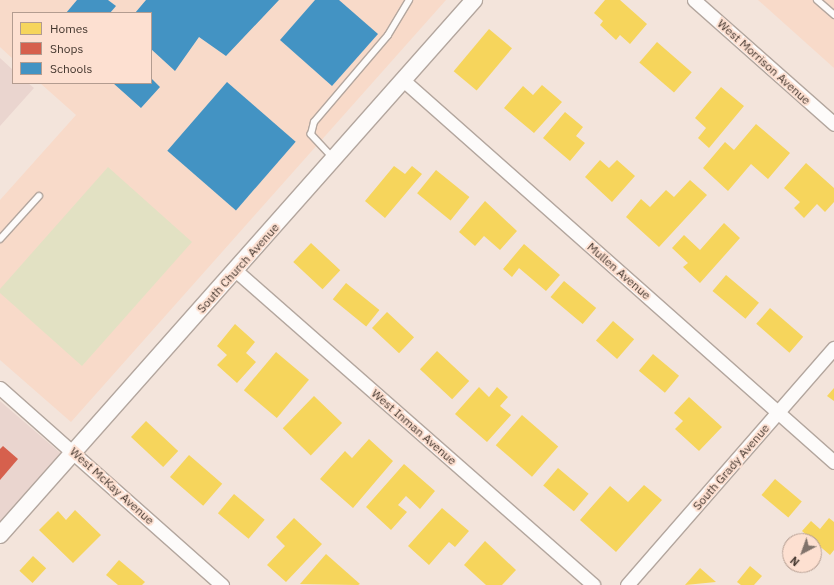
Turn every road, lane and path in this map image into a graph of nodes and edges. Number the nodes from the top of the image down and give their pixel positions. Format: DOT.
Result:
graph roads {
  1 [pos="409,0"];
  2 [pos="474,0"];
  3 [pos="694,0"];
  4 [pos="817,0"];
  5 [pos="834,15"];
  6 [pos="404,80"];
  7 [pos="834,124"];
  8 [pos="335,160"];
  9 [pos="39,196"];
  10 [pos="0,239"];
  11 [pos="236,270"];
  12 [pos="834,348"];
  13 [pos="0,388"];
  14 [pos="779,413"];
  15 [pos="74,452"];
  16 [pos="834,462"];
  17 [pos="0,535"];
  18 [pos="222,585"];
  19 [pos="593,585"];
  20 [pos="627,585"];
  1 -- 8 [label="lane"];
  2 -- 6 [label="street, South Church Avenue"];
  3 -- 7 [label="street, West Morrison Avenue"];
  4 -- 5 [label="lane"];
  6 -- 8 [label="street, South Church Avenue"];
  6 -- 14 [label="street, Mullen Avenue"];
  8 -- 11 [label="street, South Church Avenue"];
  9 -- 10 [label="lane"];
  11 -- 15 [label="street, South Church Avenue"];
  11 -- 19 [label="street, West Inman Avenue"];
  12 -- 14 [label="street, South Grady Avenue"];
  13 -- 15 [label="street, West McKay Avenue"];
  14 -- 16 [label="street, Mullen Avenue"];
  14 -- 20 [label="street, South Grady Avenue"];
  15 -- 17 [label="street, South Church Avenue"];
  15 -- 18 [label="street, West McKay Avenue"];
}
